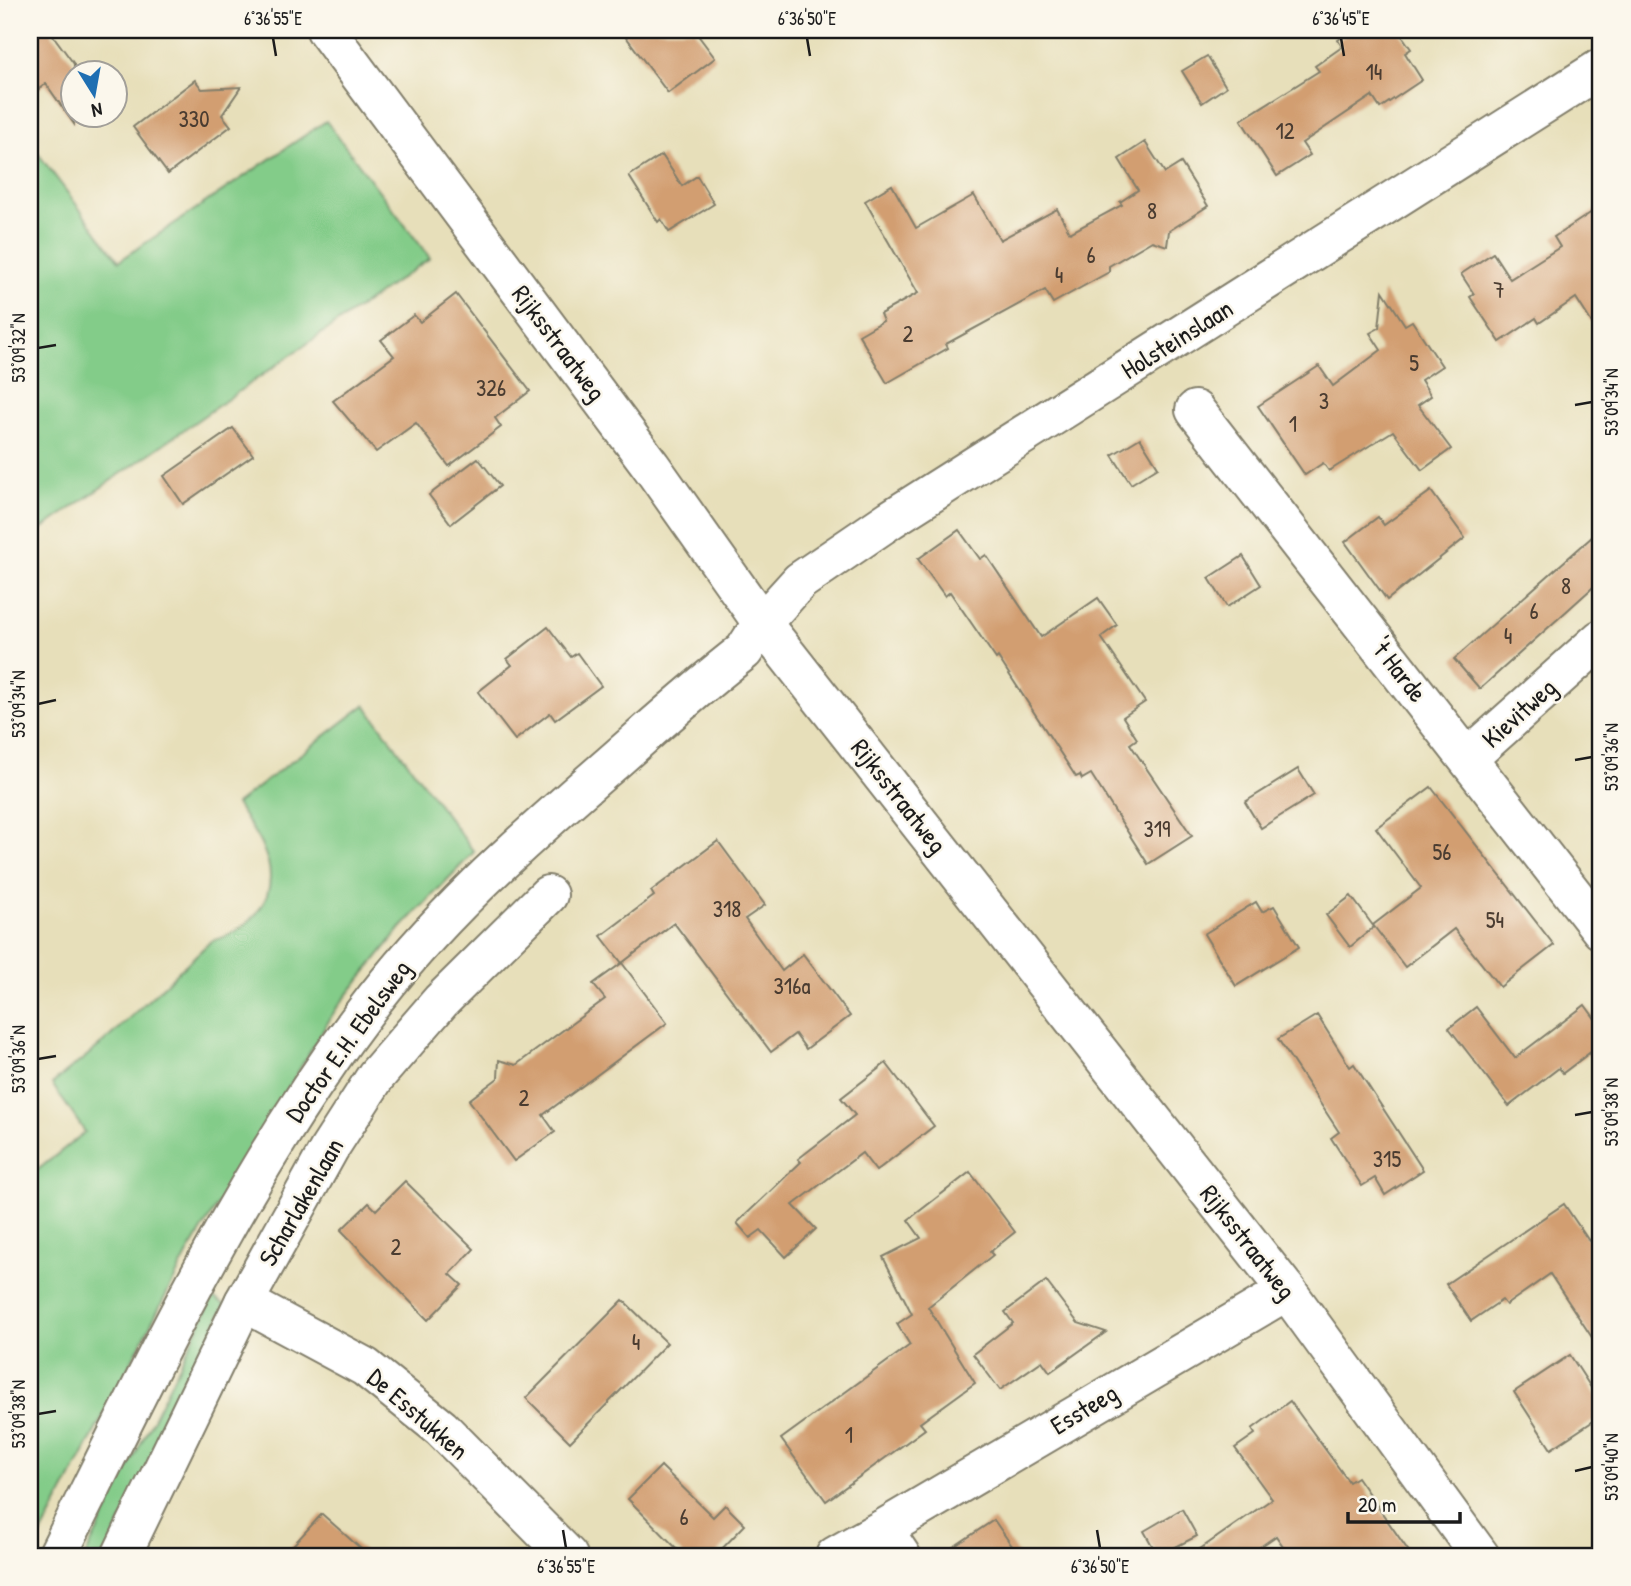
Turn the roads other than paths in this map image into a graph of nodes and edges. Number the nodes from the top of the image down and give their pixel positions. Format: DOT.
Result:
graph roads {
  1 [pos="326,30"];
  2 [pos="1601,68"];
  3 [pos="1195,410"];
  4 [pos="762,623"];
  5 [pos="1601,639"];
  6 [pos="1468,758"];
  7 [pos="548,895"];
  8 [pos="1601,930"];
  9 [pos="1287,1291"];
  10 [pos="244,1302"];
  11 [pos="892,1543"];
  12 [pos="57,1556"];
  13 [pos="121,1556"];
  14 [pos="568,1556"];
  15 [pos="835,1556"];
  16 [pos="1480,1556"];
  1 -- 4 [label="street, Rijksstraatweg"];
  2 -- 4 [label="street, Holsteinslaan"];
  3 -- 6 [label="street, 't Harde"];
  4 -- 9 [label="street, Rijksstraatweg"];
  4 -- 12 [label="street, Doctor E.H. Ebelsweg"];
  5 -- 6 [label="street, Kievitweg"];
  6 -- 8 [label="street, 't Harde"];
  7 -- 10 [label="street, Scharlakenlaan"];
  9 -- 11 [label="street, Essteeg"];
  9 -- 16 [label="street, Rijksstraatweg"];
  10 -- 13 [label="street, Scharlakenlaan"];
  10 -- 14 [label="street, De Esstukken"];
  11 -- 15 [label="street, Essteeg"];
}
